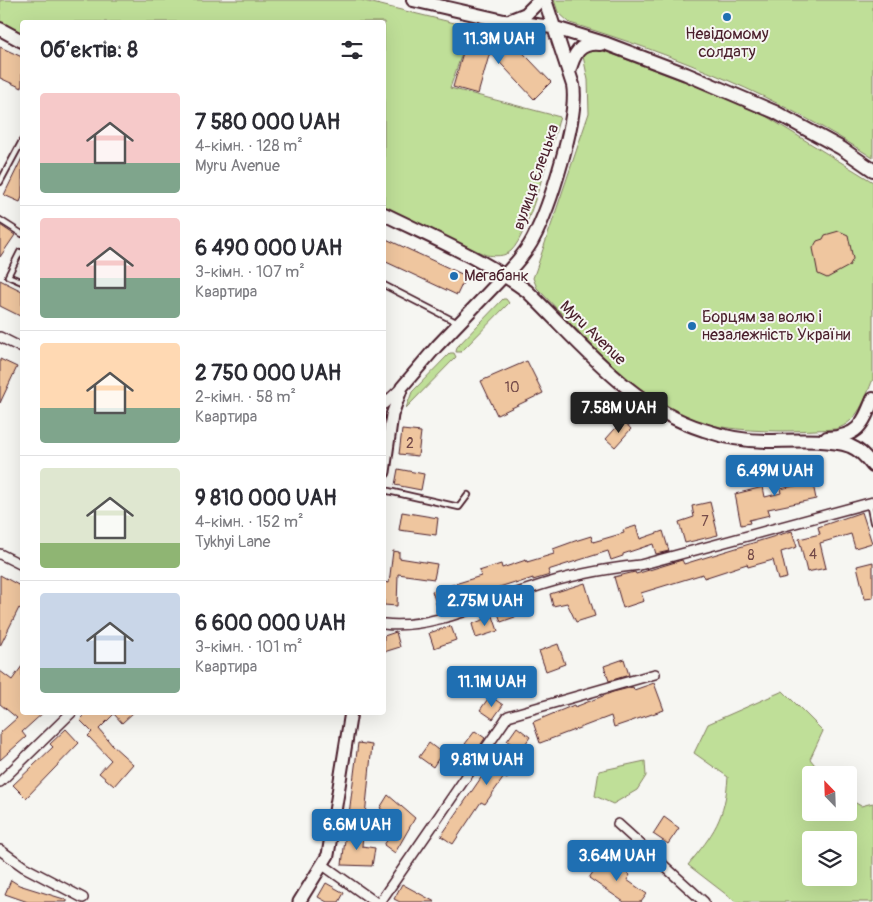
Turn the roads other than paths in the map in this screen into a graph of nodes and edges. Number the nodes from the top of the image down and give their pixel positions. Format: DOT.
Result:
graph roads {
  1 [pos="413,0"];
  2 [pos="540,0"];
  3 [pos="545,0"];
  4 [pos="504,21"];
  5 [pos="552,27"];
  6 [pos="0,30"];
  7 [pos="20,40"];
  8 [pos="608,44"];
  9 [pos="569,72"];
  10 [pos="20,145"];
  11 [pos="873,170"];
  12 [pos="0,182"];
  13 [pos="386,215"];
  14 [pos="0,220"];
  15 [pos="20,233"];
  16 [pos="20,252"];
  17 [pos="505,275"];
  18 [pos="20,281"];
  19 [pos="386,286"];
  20 [pos="459,324"];
  21 [pos="0,337"];
  22 [pos="20,347"];
  23 [pos="402,387"];
  24 [pos="873,399"];
  25 [pos="386,402"];
  26 [pos="873,412"];
  27 [pos="862,424"];
  28 [pos="797,441"];
  29 [pos="386,458"];
  30 [pos="873,466"];
  31 [pos="386,490"];
  32 [pos="468,495"];
  33 [pos="871,503"];
  34 [pos="873,522"];
  35 [pos="0,554"];
  36 [pos="20,564"];
  37 [pos="386,624"];
  38 [pos="655,674"];
  39 [pos="69,715"];
  40 [pos="350,715"];
  41 [pos="0,782"];
  42 [pos="618,824"];
  43 [pos="0,850"];
  44 [pos="322,865"];
  45 [pos="83,898"];
  46 [pos="299,902"];
  47 [pos="376,902"];
  48 [pos="380,902"];
  49 [pos="704,902"];
  1 -- 4 [label="main road"];
  2 -- 4 [label="main road"];
  3 -- 5 [label="main road, вулиця Єлецька"];
  4 -- 5 [label="main road"];
  5 -- 8 [label="main road"];
  5 -- 9 [label="main road, вулиця Єлецька"];
  6 -- 7 [label="main road"];
  8 -- 9 [label="main road"];
  8 -- 11 [label="main road"];
  9 -- 17 [label="main road, вулиця Єлецька"];
  10 -- 12 [label="lane"];
  13 -- 17 [label="main road, Myru Avenue"];
  14 -- 15 [label="lane"];
  16 -- 18 [label="lane"];
  17 -- 20 [label="main road, вулиця Єлецька"];
  17 -- 28 [label="main road, Myru Avenue"];
  19 -- 20 [label="lane"];
  20 -- 23 [label="main road, вулиця Єлецька"];
  21 -- 22 [label="street"];
  23 -- 25 [label="street, вулиця Єлецька"];
  23 -- 29 [label="main road"];
  24 -- 27 [label="main road"];
  26 -- 27 [label="main road"];
  27 -- 28 [label="main road"];
  28 -- 30 [label="main road, Myru Avenue"];
  31 -- 32 [label="lane"];
  33 -- 34 [label="lane"];
  33 -- 37 [label="street"];
  35 -- 36 [label="street"];
  38 -- 48 [label="street"];
  39 -- 41 [label="street"];
  40 -- 44 [label="main road"];
  42 -- 49 [label="street"];
  43 -- 45 [label="street"];
  44 -- 46 [label="main road"];
  44 -- 47 [label="street"];
}
